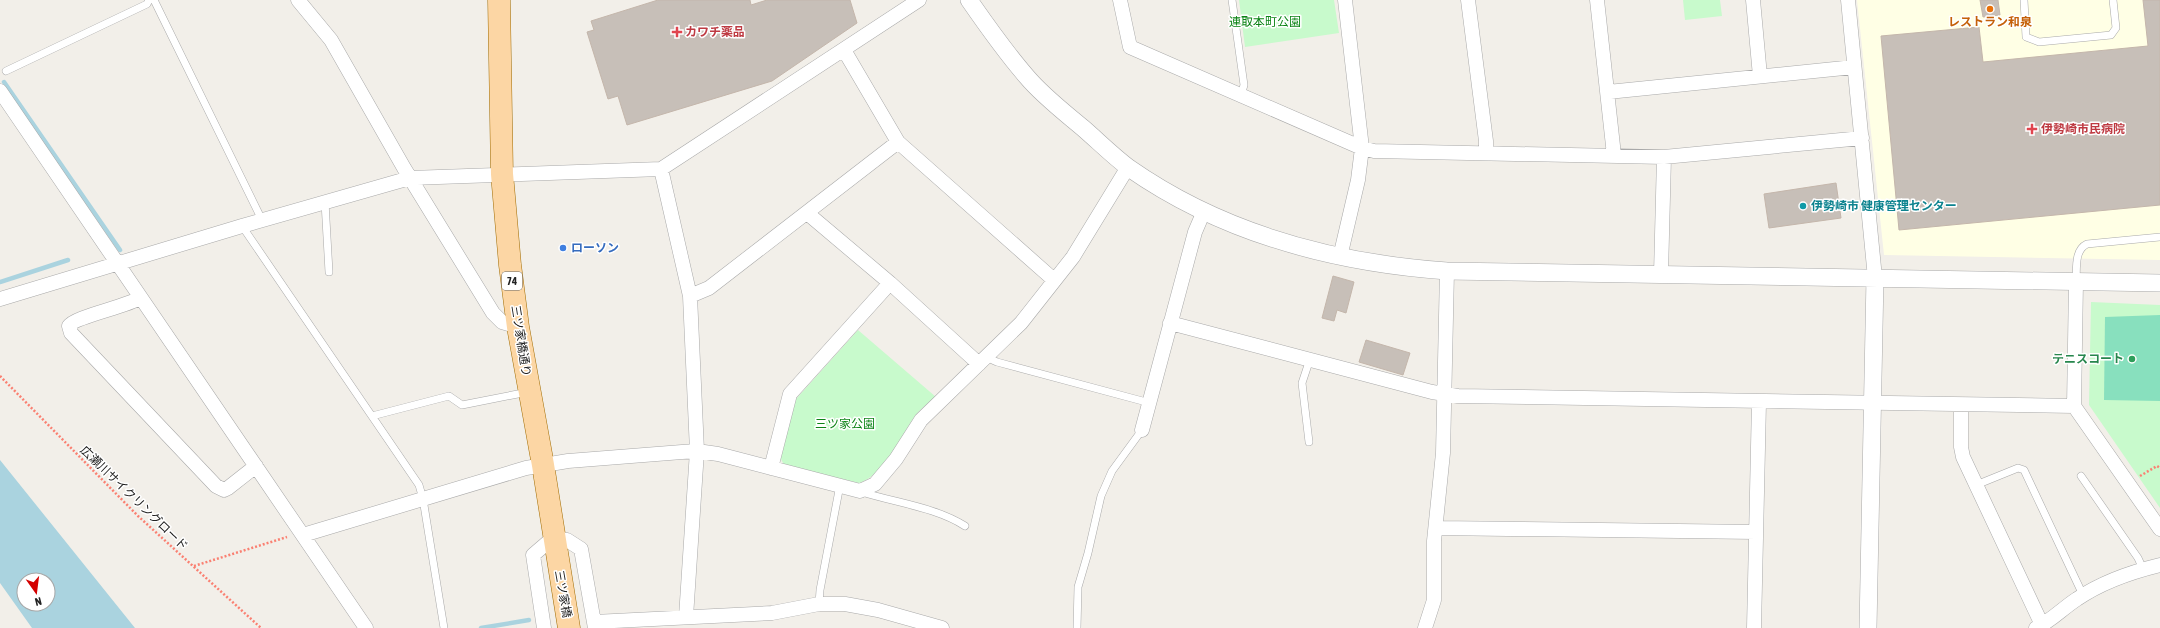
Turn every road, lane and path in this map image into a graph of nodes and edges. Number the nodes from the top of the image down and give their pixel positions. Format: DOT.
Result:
graph roads {
  1 [pos="149,0"];
  2 [pos="154,0"];
  3 [pos="298,0"];
  4 [pos="499,0"];
  5 [pos="920,0"];
  6 [pos="969,0"];
  7 [pos="1120,0"];
  8 [pos="1232,0"];
  9 [pos="1344,0"];
  10 [pos="1468,0"];
  11 [pos="1597,0"];
  12 [pos="1753,0"];
  13 [pos="1848,0"];
  14 [pos="2024,0"];
  15 [pos="2113,0"];
  16 [pos="844,50"];
  17 [pos="1854,67"];
  18 [pos="6,71"];
  19 [pos="1760,76"];
  20 [pos="0,91"];
  21 [pos="1608,92"];
  22 [pos="1241,95"];
  23 [pos="1862,138"];
  24 [pos="898,142"];
  25 [pos="1362,148"];
  26 [pos="1486,153"];
  27 [pos="1614,156"];
  28 [pos="1664,157"];
  29 [pos="1128,167"];
  30 [pos="661,169"];
  31 [pos="502,174"];
  32 [pos="410,178"];
  33 [pos="325,202"];
  34 [pos="1204,211"];
  35 [pos="807,213"];
  36 [pos="262,220"];
  37 [pos="242,226"];
  38 [pos="2160,237"];
  39 [pos="1340,258"];
  40 [pos="117,263"];
  41 [pos="1447,271"];
  42 [pos="329,272"];
  43 [pos="1661,274"];
  44 [pos="1875,278"];
  45 [pos="1054,280"];
  46 [pos="2076,282"];
  47 [pos="890,283"];
  48 [pos="2160,283"];
  49 [pos="690,296"];
  50 [pos="140,298"];
  51 [pos="0,299"];
  52 [pos="1170,323"];
  53 [pos="518,327"];
  54 [pos="1310,359"];
  55 [pos="983,360"];
  56 [pos="0,376"];
  57 [pos="530,392"];
  58 [pos="1446,394"];
  59 [pos="1759,402"];
  60 [pos="1150,403"];
  61 [pos="1874,403"];
  62 [pos="1961,405"];
  63 [pos="2074,406"];
  64 [pos="372,416"];
  65 [pos="1142,430"];
  66 [pos="1309,442"];
  67 [pos="697,451"];
  68 [pos="543,465"];
  69 [pos="256,466"];
  70 [pos="2159,466"];
  71 [pos="771,468"];
  72 [pos="2082,476"];
  73 [pos="2138,478"];
  74 [pos="840,485"];
  75 [pos="1976,485"];
  76 [pos="860,491"];
  77 [pos="424,499"];
  78 [pos="965,526"];
  79 [pos="1436,528"];
  80 [pos="2160,529"];
  81 [pos="1756,532"];
  82 [pos="298,535"];
  83 [pos="554,537"];
  84 [pos="557,559"];
  85 [pos="2160,565"];
  86 [pos="194,567"];
  87 [pos="2143,569"];
  88 [pos="2083,595"];
  89 [pos="819,604"];
  90 [pos="686,617"];
  91 [pos="595,625"];
  92 [pos="2039,627"];
  93 [pos="261,628"];
  94 [pos="366,628"];
  95 [pos="444,628"];
  96 [pos="541,628"];
  97 [pos="569,628"];
  98 [pos="942,628"];
  99 [pos="1077,628"];
  100 [pos="1425,628"];
  101 [pos="1754,628"];
  102 [pos="1868,628"];
  1 -- 18 [label="lane"];
  2 -- 36 [label="lane"];
  3 -- 32 [label="street"];
  4 -- 31 [label="main road, 三ツ家橋通り / 74"];
  5 -- 16 [label="street"];
  6 -- 29 [label="street"];
  7 -- 22 [label="street"];
  8 -- 22 [label="lane"];
  9 -- 25 [label="street"];
  10 -- 26 [label="street"];
  11 -- 21 [label="street"];
  12 -- 19 [label="street"];
  13 -- 17 [label="street"];
  14 -- 15 [label="lane"];
  16 -- 24 [label="street"];
  16 -- 30 [label="street"];
  17 -- 19 [label="street"];
  17 -- 23 [label="street"];
  19 -- 21 [label="street"];
  20 -- 40 [label="street"];
  21 -- 27 [label="street"];
  22 -- 25 [label="street"];
  23 -- 28 [label="street"];
  23 -- 44 [label="street"];
  24 -- 35 [label="street"];
  24 -- 45 [label="street"];
  25 -- 26 [label="street"];
  25 -- 39 [label="street"];
  26 -- 27 [label="street"];
  27 -- 28 [label="street"];
  28 -- 43 [label="street"];
  29 -- 34 [label="street"];
  29 -- 45 [label="street"];
  30 -- 31 [label="street"];
  30 -- 49 [label="street"];
  31 -- 32 [label="street"];
  31 -- 53 [label="main road, 三ツ家橋通り / 74"];
  32 -- 33 [label="street"];
  32 -- 53 [label="street"];
  33 -- 36 [label="street"];
  33 -- 42 [label="lane"];
  34 -- 39 [label="street"];
  34 -- 52 [label="street"];
  35 -- 47 [label="street"];
  35 -- 49 [label="street"];
  36 -- 37 [label="street"];
  37 -- 40 [label="street"];
  37 -- 64 [label="lane"];
  38 -- 46 [label="lane"];
  39 -- 41 [label="street"];
  40 -- 50 [label="street"];
  40 -- 51 [label="street"];
  41 -- 43 [label="street"];
  41 -- 58 [label="street"];
  43 -- 44 [label="street"];
  44 -- 46 [label="street"];
  44 -- 61 [label="street"];
  45 -- 55 [label="street"];
  46 -- 48 [label="street"];
  46 -- 63 [label="street"];
  47 -- 55 [label="street"];
  47 -- 71 [label="street"];
  49 -- 67 [label="street"];
  50 -- 69 [label="street"];
  50 -- 69 [label="street"];
  52 -- 54 [label="street"];
  52 -- 60 [label="street"];
  53 -- 57 [label="main road, 三ツ家橋通り / 74"];
  54 -- 58 [label="street"];
  54 -- 66 [label="lane"];
  55 -- 60 [label="lane"];
  55 -- 76 [label="street"];
  56 -- 86 [label="path, 広瀬川サイクリングロード"];
  57 -- 64 [label="lane"];
  57 -- 68 [label="main road, 三ツ家橋通り / 74"];
  58 -- 59 [label="street"];
  58 -- 79 [label="street"];
  59 -- 61 [label="street"];
  59 -- 81 [label="street"];
  60 -- 65 [label="street"];
  61 -- 62 [label="street"];
  61 -- 102 [label="street"];
  62 -- 63 [label="street"];
  62 -- 75 [label="street"];
  63 -- 80 [label="street"];
  64 -- 77 [label="lane"];
  65 -- 99 [label="lane"];
  67 -- 68 [label="street"];
  67 -- 71 [label="street"];
  67 -- 90 [label="street"];
  68 -- 77 [label="street"];
  68 -- 83 [label="main road, 三ツ家橋通り / 74"];
  69 -- 82 [label="street"];
  70 -- 73 [label="path"];
  71 -- 74 [label="street"];
  72 -- 87 [label="lane"];
  74 -- 76 [label="street"];
  74 -- 89 [label="lane"];
  75 -- 88 [label="lane"];
  75 -- 92 [label="street"];
  76 -- 78 [label="lane"];
  77 -- 82 [label="street"];
  77 -- 95 [label="lane"];
  79 -- 81 [label="street"];
  79 -- 100 [label="street"];
  81 -- 101 [label="street"];
  82 -- 86 [label="path"];
  82 -- 94 [label="street"];
  83 -- 84 [label="main road, 三ツ家橋通り / 74"];
  83 -- 91 [label="street"];
  83 -- 96 [label="street"];
  84 -- 97 [label="main road, 三ツ家橋 / 74"];
  85 -- 87 [label="street"];
  86 -- 93 [label="path, 広瀬川サイクリングロード"];
  87 -- 88 [label="street"];
  88 -- 92 [label="street"];
  89 -- 90 [label="street"];
  89 -- 98 [label="street"];
  90 -- 91 [label="street"];
}
